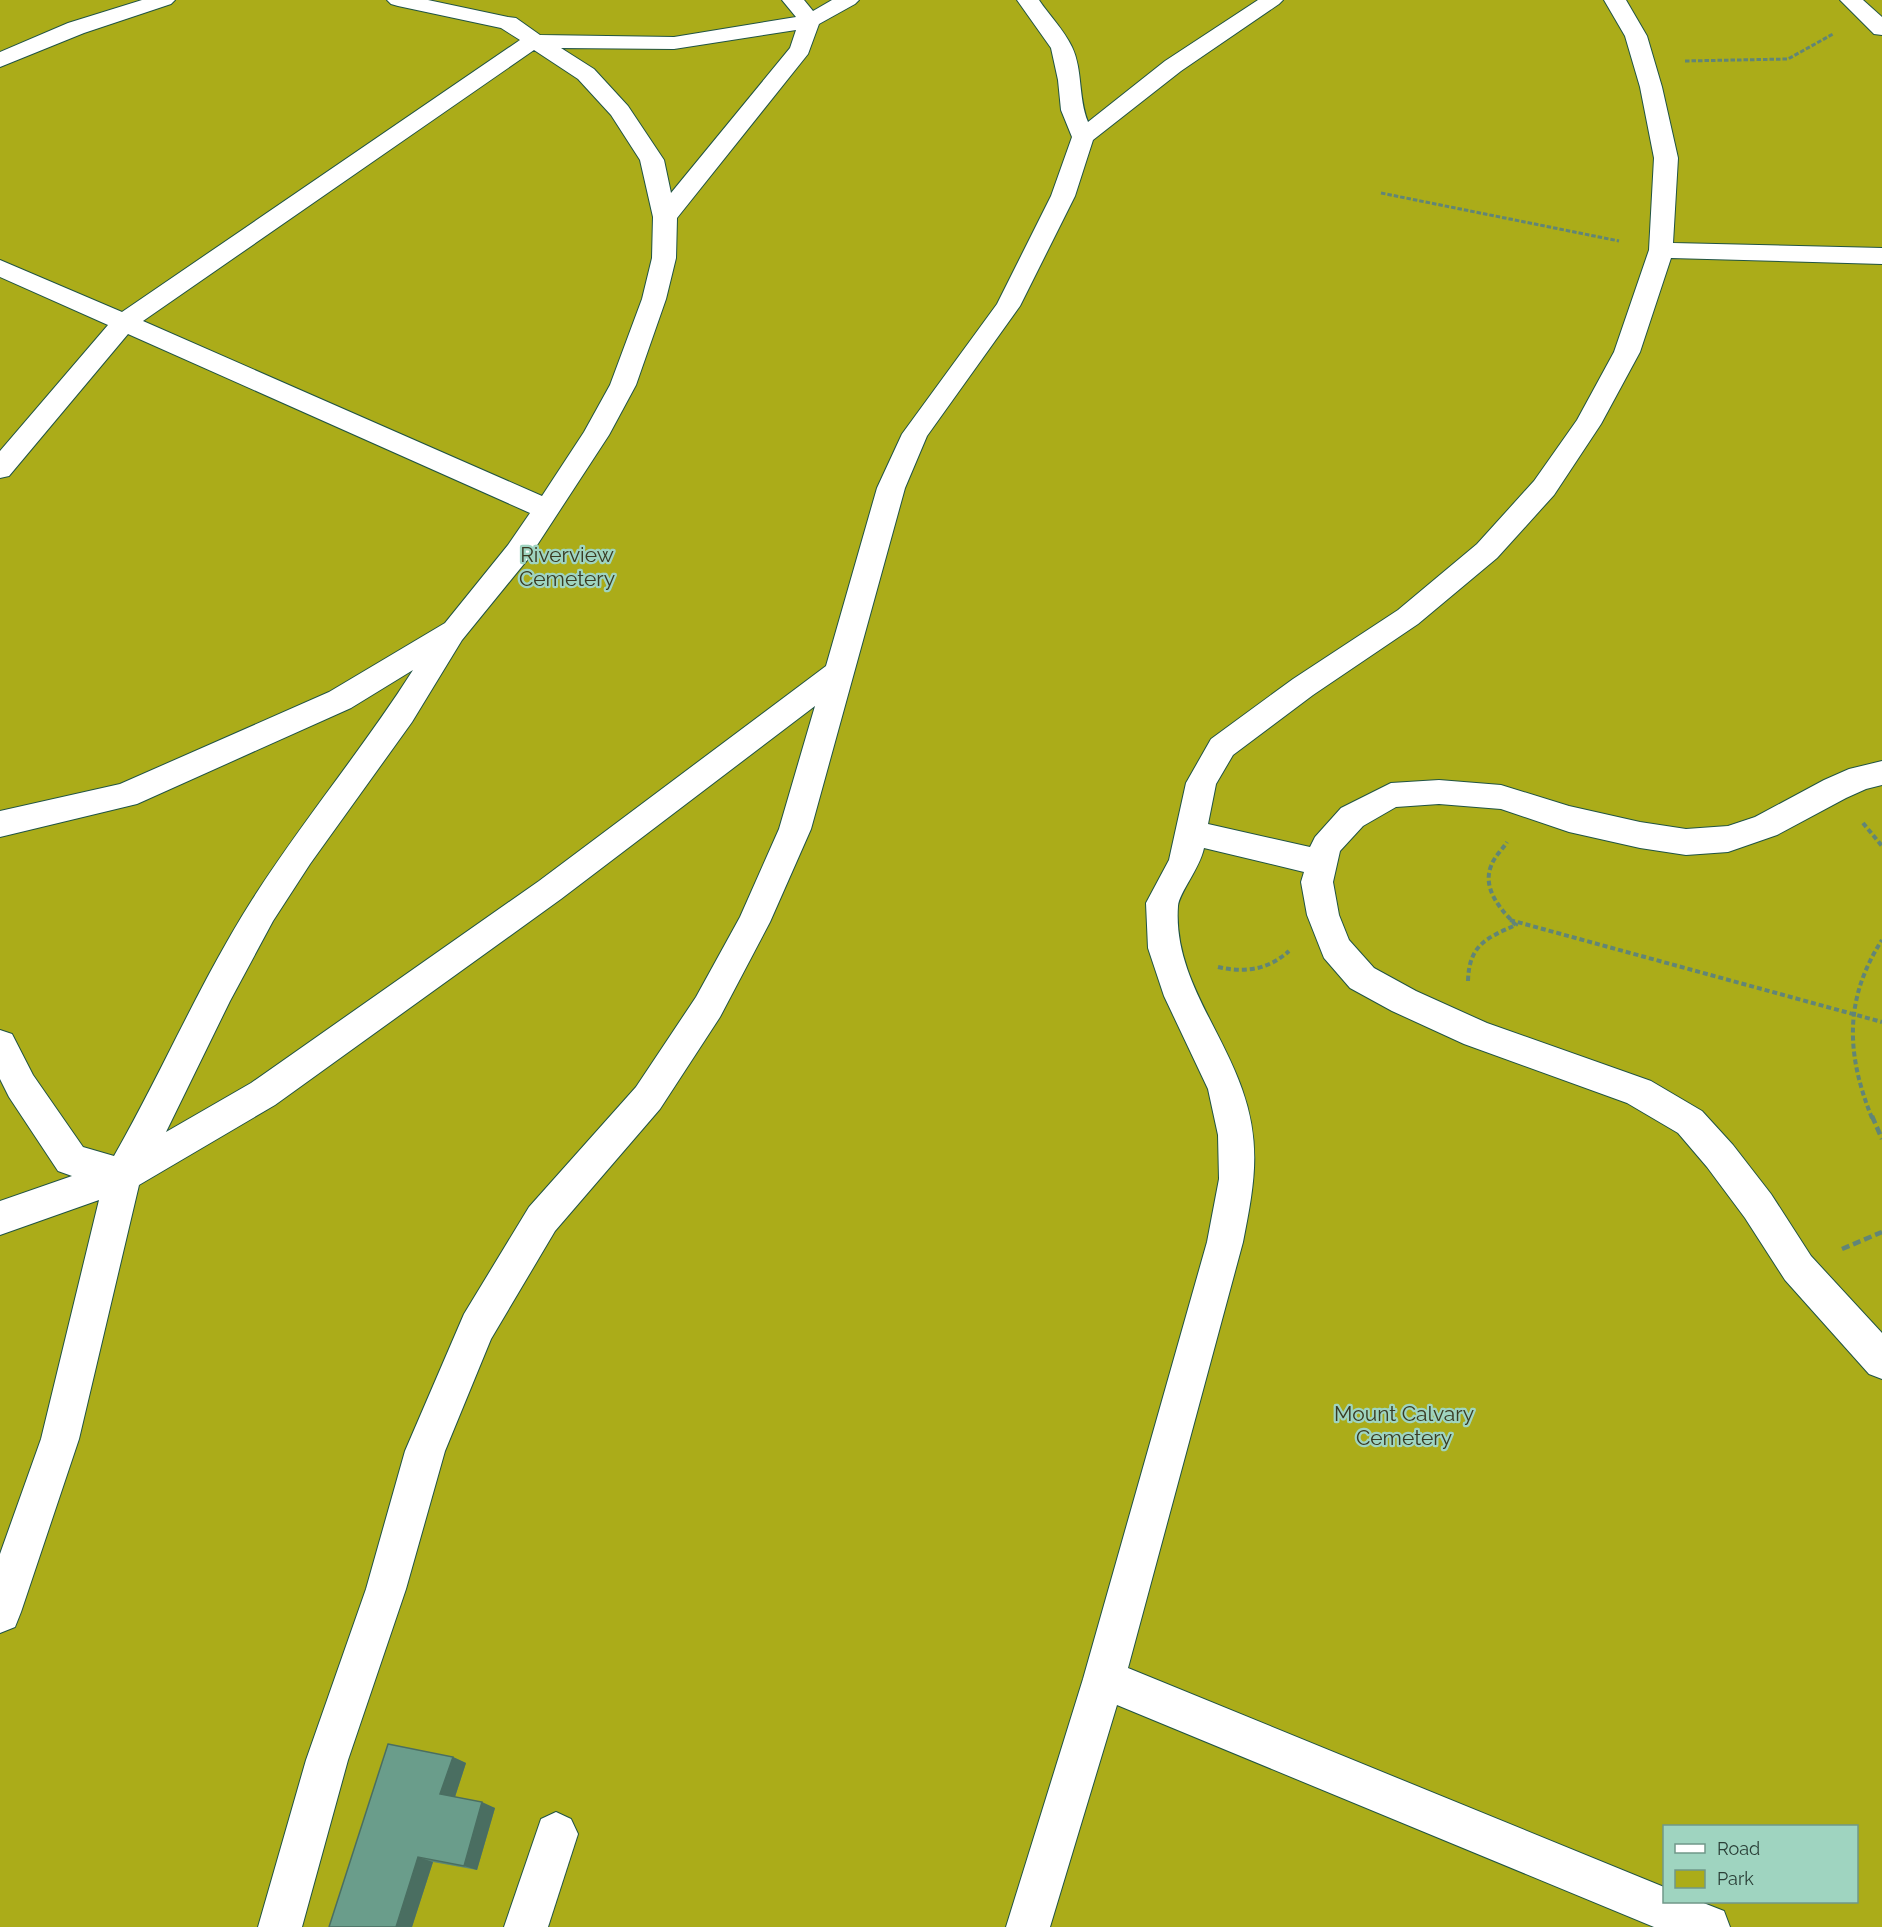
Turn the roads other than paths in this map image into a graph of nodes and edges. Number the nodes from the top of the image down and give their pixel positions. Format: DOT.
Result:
graph roads {
  1 [pos="164,0"];
  2 [pos="398,0"];
  3 [pos="793,0"];
  4 [pos="848,0"];
  5 [pos="1028,0"];
  6 [pos="1272,0"];
  7 [pos="1615,0"];
  8 [pos="1851,0"];
  9 [pos="504,12"];
  10 [pos="810,21"];
  11 [pos="1875,22"];
  12 [pos="534,41"];
  13 [pos="0,60"];
  14 [pos="1083,137"];
  15 [pos="665,217"];
  16 [pos="1661,250"];
  17 [pos="1882,256"];
  18 [pos="0,268"];
  19 [pos="123,322"];
  20 [pos="0,469"];
  21 [pos="547,509"];
  22 [pos="455,630"];
  23 [pos="840,671"];
  24 [pos="1882,773"];
  25 [pos="0,824"];
  26 [pos="1192,832"];
  27 [pos="1322,863"];
  28 [pos="0,1045"];
  29 [pos="123,1175"];
  30 [pos="0,1218"];
  31 [pos="1882,1361"];
  32 [pos="0,1612"];
  33 [pos="1104,1679"];
  34 [pos="556,1834"];
  35 [pos="280,1927"];
  36 [pos="526,1927"];
  37 [pos="1028,1927"];
  38 [pos="1708,1927"];
  1 -- 13 [label="lane"];
  2 -- 9 [label="lane"];
  3 -- 10 [label="lane"];
  4 -- 10 [label="lane"];
  5 -- 14 [label="lane"];
  6 -- 14 [label="lane"];
  7 -- 16 [label="lane"];
  8 -- 11 [label="lane"];
  9 -- 12 [label="lane"];
  10 -- 12 [label="lane"];
  10 -- 15 [label="lane"];
  12 -- 15 [label="lane"];
  12 -- 19 [label="lane"];
  14 -- 23 [label="lane"];
  15 -- 21 [label="lane"];
  16 -- 17 [label="lane"];
  16 -- 26 [label="lane"];
  18 -- 19 [label="lane"];
  19 -- 20 [label="lane"];
  19 -- 21 [label="lane"];
  21 -- 22 [label="lane"];
  22 -- 25 [label="lane"];
  22 -- 29 [label="lane"];
  23 -- 29 [label="lane"];
  23 -- 35 [label="lane"];
  24 -- 27 [label="lane"];
  26 -- 27 [label="lane"];
  26 -- 33 [label="lane"];
  27 -- 31 [label="lane"];
  28 -- 29 [label="lane"];
  29 -- 30 [label="lane"];
  29 -- 32 [label="lane"];
  33 -- 37 [label="lane"];
  33 -- 38 [label="lane"];
  34 -- 36 [label="lane"];
}
